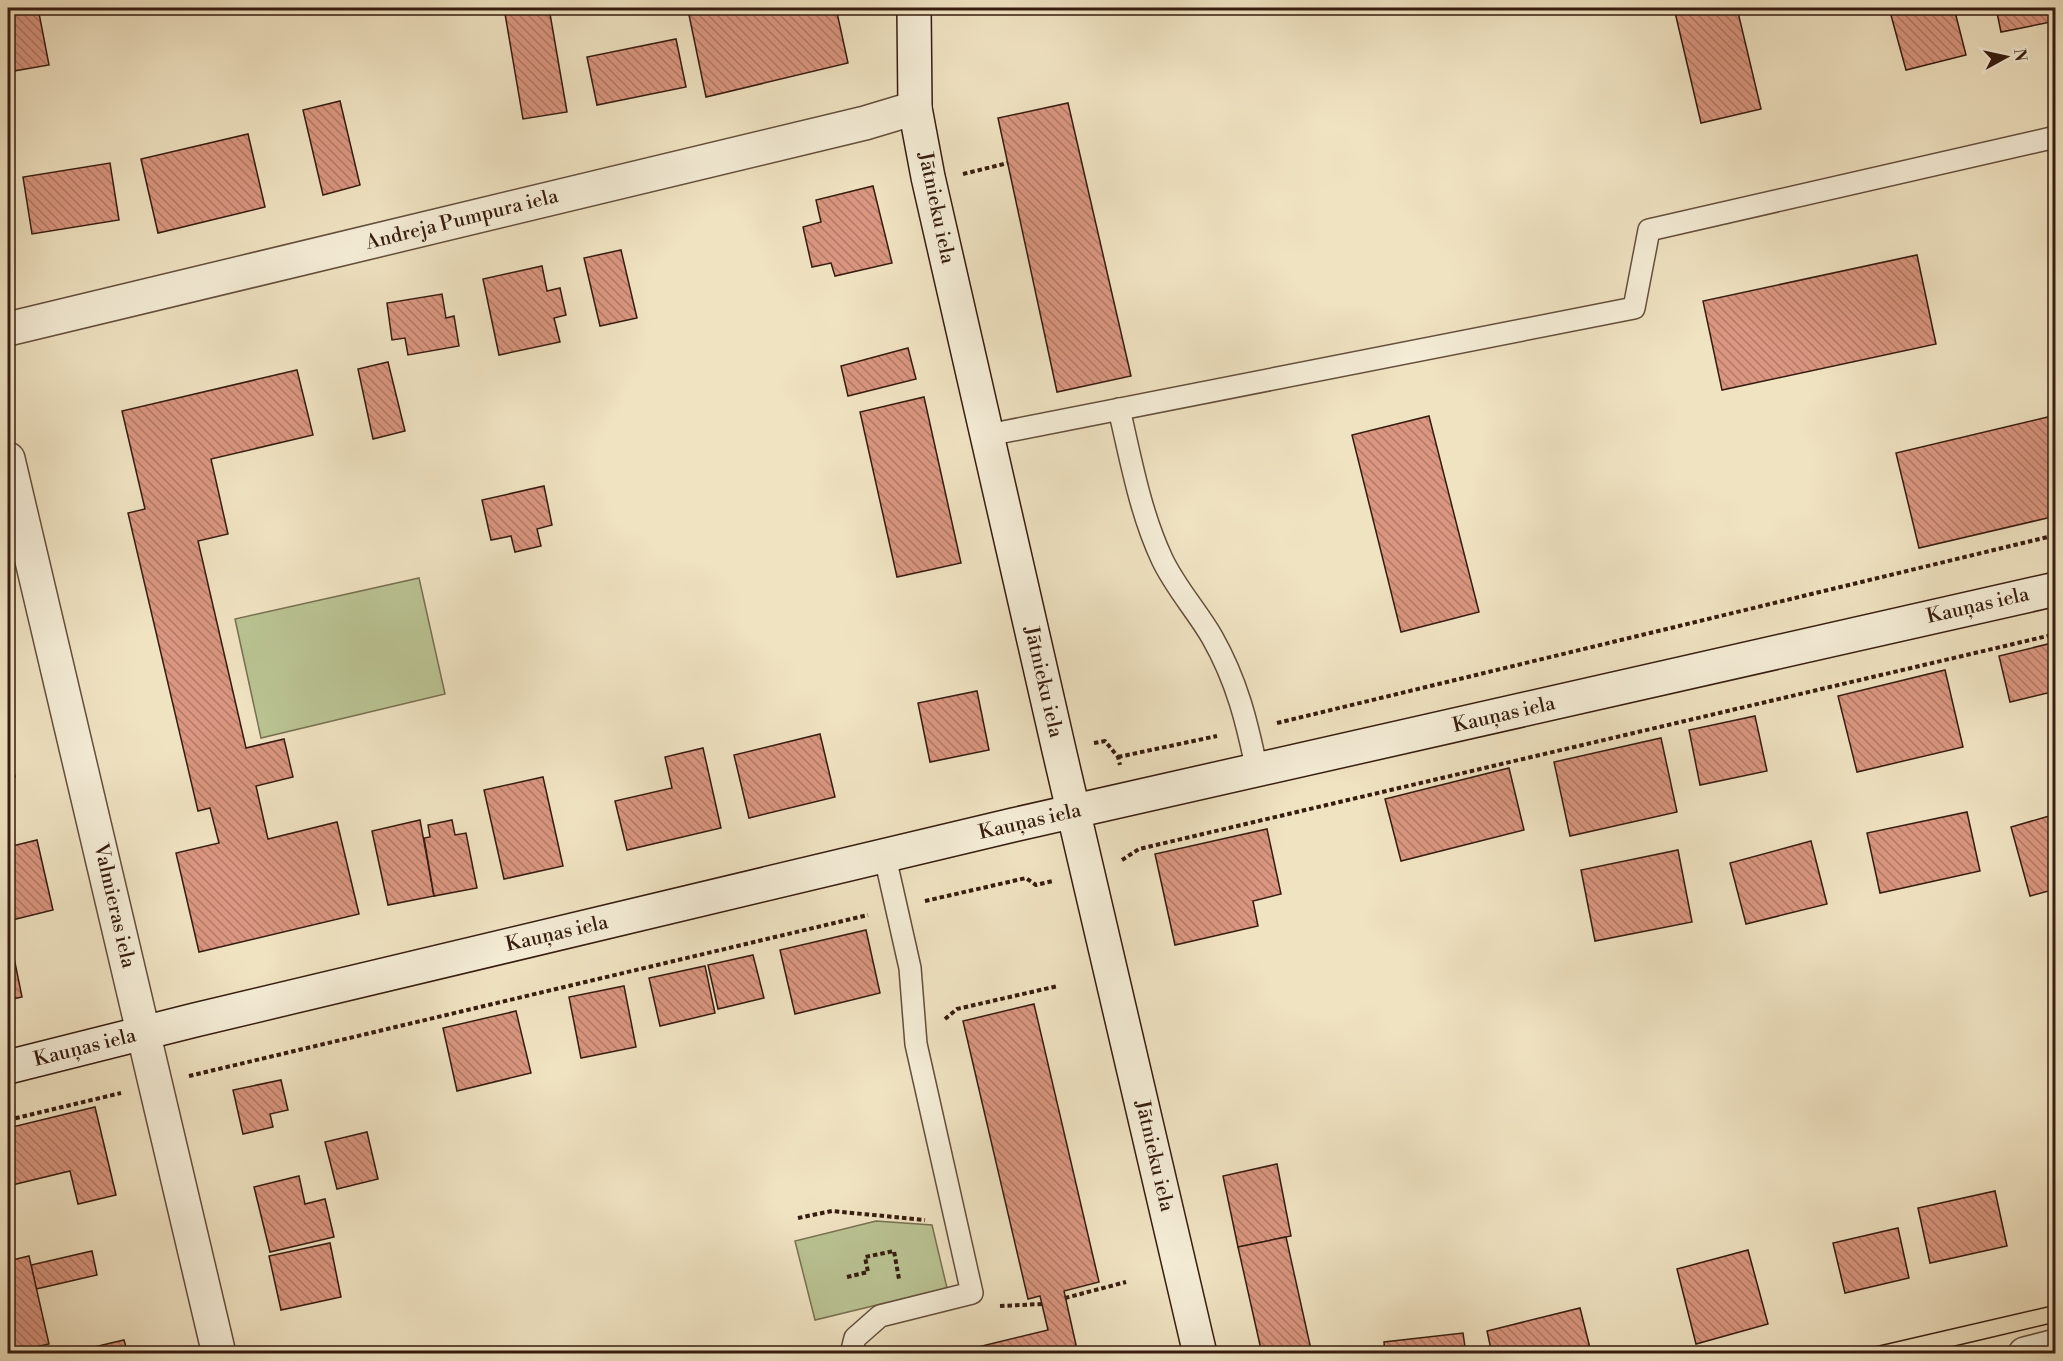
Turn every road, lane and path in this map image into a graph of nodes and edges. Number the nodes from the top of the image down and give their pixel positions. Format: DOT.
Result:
graph roads {
  1 [pos="914,8"];
  2 [pos="915,108"];
  3 [pos="2055,136"];
  4 [pos="1008,163"];
  5 [pos="954,176"];
  6 [pos="8,330"];
  7 [pos="1119,409"];
  8 [pos="988,435"];
  9 [pos="8,459"];
  10 [pos="2055,536"];
  11 [pos="2055,589"];
  12 [pos="2055,634"];
  13 [pos="1249,729"];
  14 [pos="1084,745"];
  15 [pos="1118,757"];
  16 [pos="1257,771"];
  17 [pos="1122,775"];
  18 [pos="1074,812"];
  19 [pos="885,857"];
  20 [pos="1121,861"];
  21 [pos="1061,880"];
  22 [pos="897,908"];
  23 [pos="1058,986"];
  24 [pos="144,1034"];
  25 [pos="916,1044"];
  26 [pos="8,1067"];
  27 [pos="179,1078"];
  28 [pos="129,1090"];
  29 [pos="8,1120"];
  30 [pos="798,1218"];
  31 [pos="956,1223"];
  32 [pos="847,1277"];
  33 [pos="1126,1282"];
  34 [pos="972,1293"];
  35 [pos="1065,1298"];
  36 [pos="1042,1304"];
  37 [pos="905,1309"];
  38 [pos="2055,1346"];
  39 [pos="219,1353"];
  40 [pos="850,1353"];
  41 [pos="1200,1353"];
  42 [pos="2025,1353"];
  1 -- 2 [label="street, Jātnieku iela"];
  2 -- 6 [label="street, Andreja Pumpura iela"];
  2 -- 8 [label="street, Jātnieku iela"];
  3 -- 7 [label="lane"];
  4 -- 5 [label="path"];
  7 -- 8 [label="lane"];
  7 -- 13 [label="lane"];
  8 -- 18 [label="street, Jātnieku iela"];
  9 -- 24 [label="street, Valmieras iela"];
  10 -- 13 [label="path"];
  11 -- 16 [label="street, Kauņas iela"];
  12 -- 20 [label="path"];
  13 -- 15 [label="path"];
  13 -- 16 [label="lane"];
  14 -- 15 [label="path"];
  15 -- 17 [label="path"];
  16 -- 18 [label="street, Kauņas iela"];
  18 -- 19 [label="street, Kauņas iela"];
  18 -- 41 [label="street, Jātnieku iela"];
  19 -- 22 [label="lane"];
  19 -- 24 [label="street, Kauņas iela"];
  21 -- 22 [label="path"];
  22 -- 25 [label="lane"];
  22 -- 27 [label="path"];
  23 -- 25 [label="path"];
  24 -- 26 [label="street, Kauņas iela"];
  24 -- 39 [label="street, Valmieras iela"];
  25 -- 31 [label="lane"];
  28 -- 29 [label="path"];
  30 -- 31 [label="path"];
  31 -- 34 [label="lane"];
  32 -- 37 [label="path"];
  33 -- 35 [label="path"];
  34 -- 36 [label="path"];
  34 -- 37 [label="lane"];
  37 -- 40 [label="lane"];
  38 -- 42 [label="street"];
}
